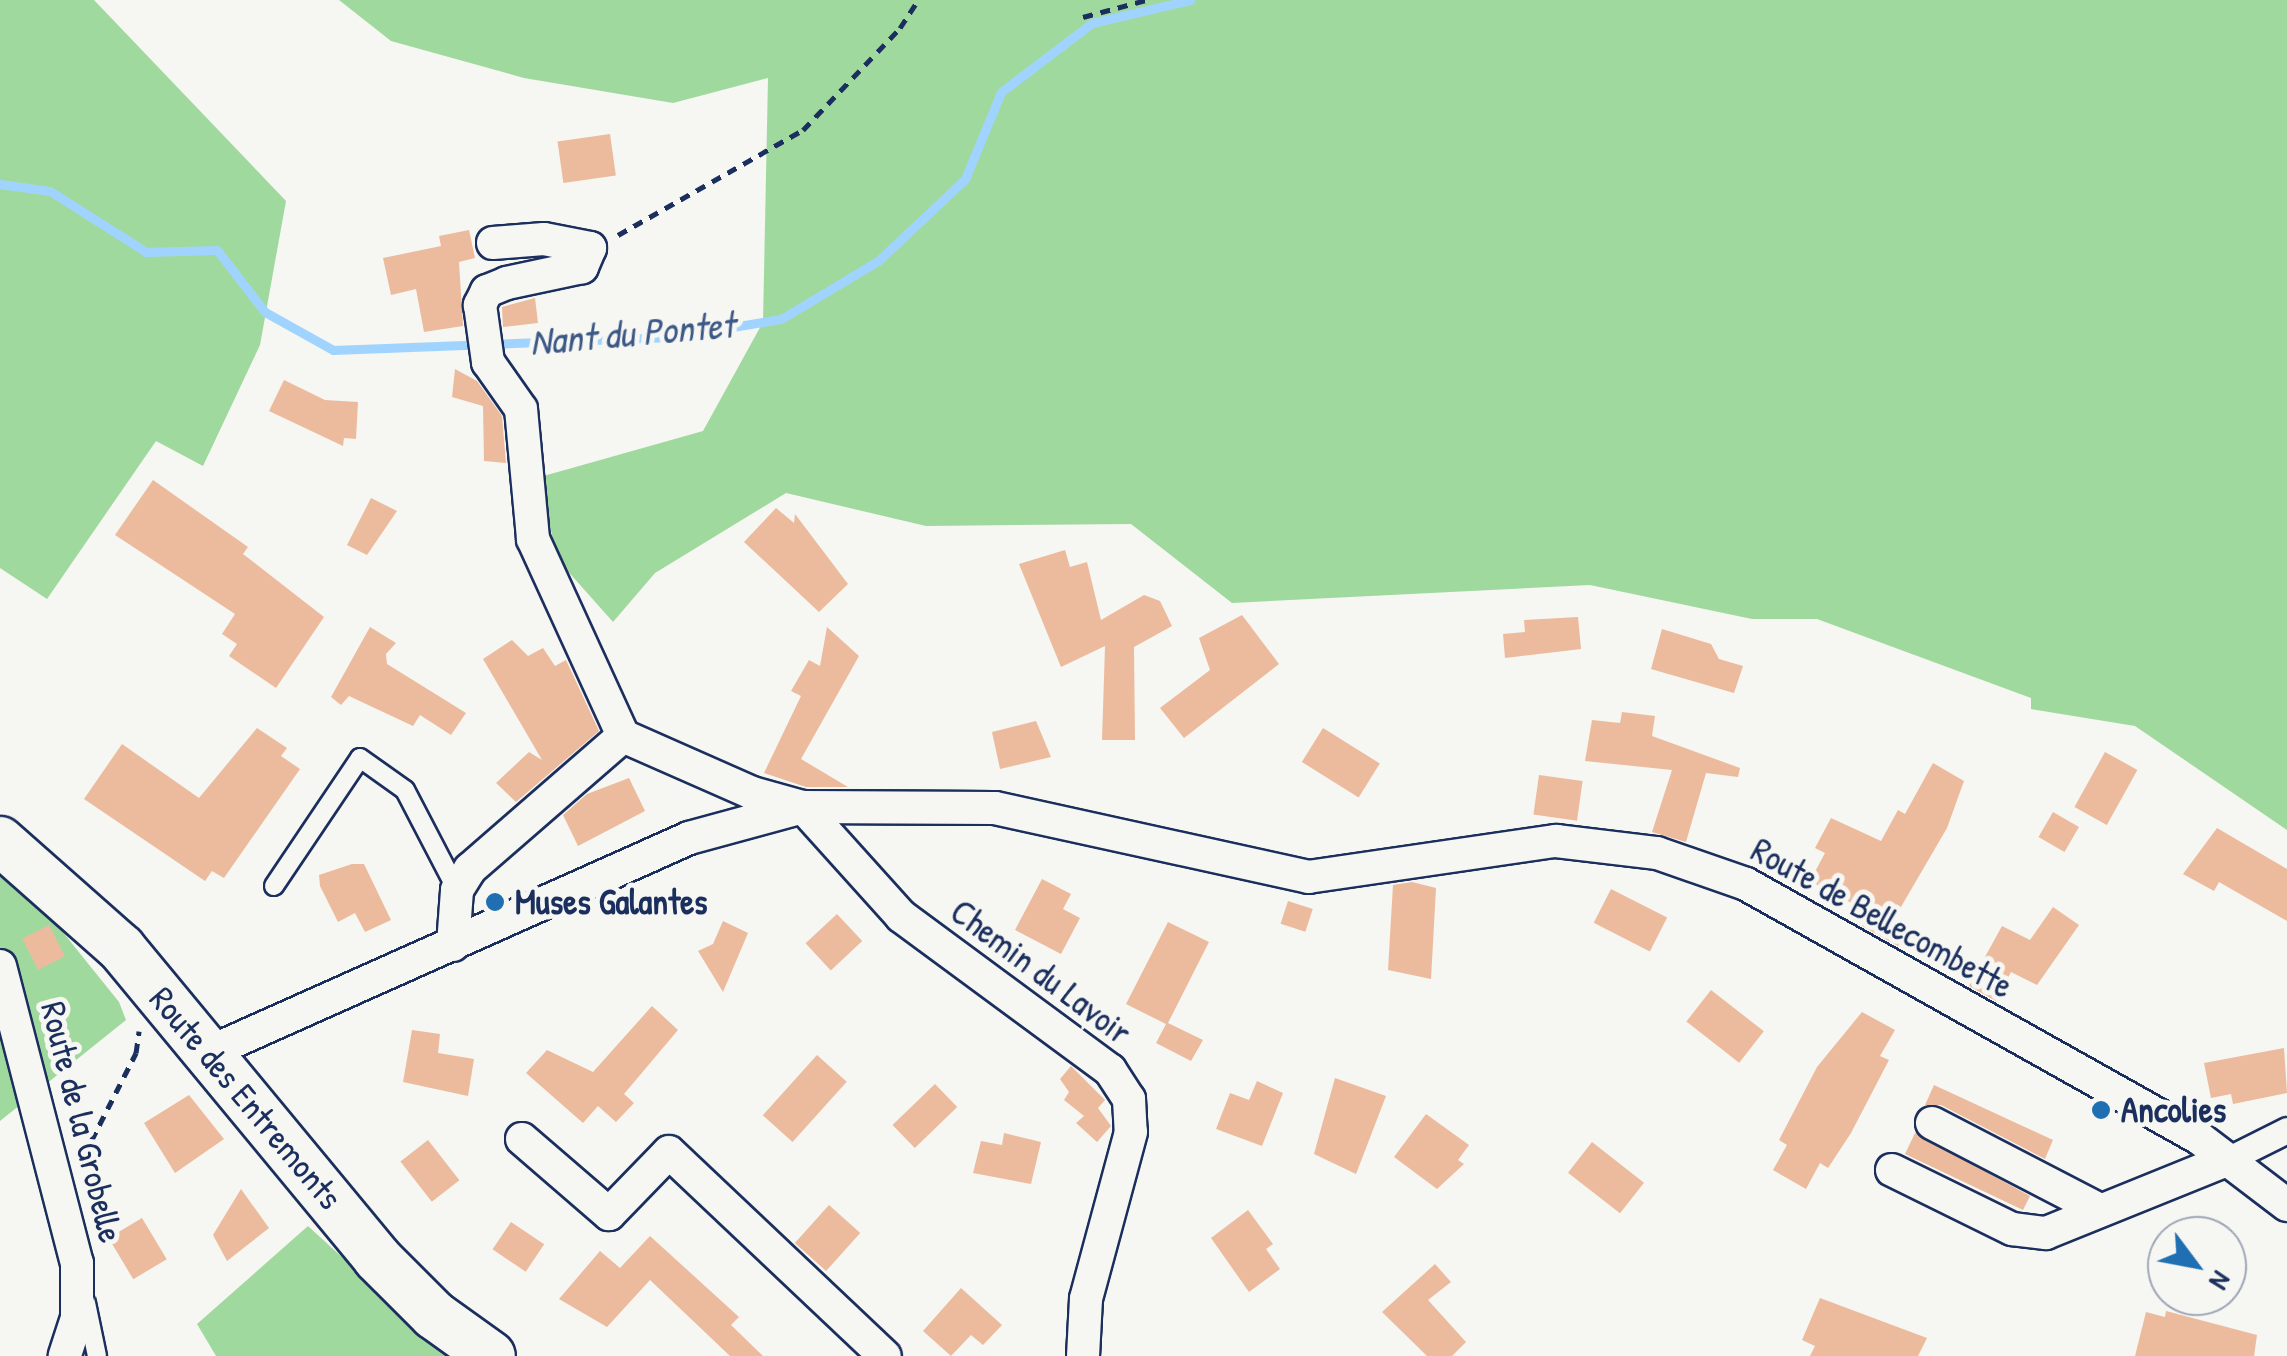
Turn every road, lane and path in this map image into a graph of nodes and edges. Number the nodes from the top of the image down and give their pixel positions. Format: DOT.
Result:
graph roads {
  1 [pos="918,0"];
  2 [pos="1146,0"];
  3 [pos="1082,17"];
  4 [pos="493,243"];
  5 [pos="590,248"];
  6 [pos="623,736"];
  7 [pos="803,806"];
  8 [pos="0,841"];
  9 [pos="274,886"];
  10 [pos="458,890"];
  11 [pos="453,945"];
  12 [pos="0,966"];
  13 [pos="140,1026"];
  14 [pos="210,1052"];
  15 [pos="1932,1124"];
  16 [pos="2287,1130"];
  17 [pos="522,1140"];
  18 [pos="2226,1160"];
  19 [pos="78,1167"];
  20 [pos="1892,1170"];
  21 [pos="2287,1205"];
  22 [pos="2100,1210"];
  23 [pos="80,1289"];
  24 [pos="64,1356"];
  25 [pos="97,1356"];
  26 [pos="490,1356"];
  27 [pos="885,1356"];
  28 [pos="1083,1356"];
  1 -- 5 [label="path"];
  2 -- 3 [label="path"];
  4 -- 5 [label="street"];
  5 -- 6 [label="street"];
  6 -- 7 [label="street, Route de Bellecombette"];
  6 -- 10 [label="street"];
  7 -- 11 [label="street, Route de Bellecombette"];
  7 -- 18 [label="street, Route de Bellecombette"];
  7 -- 28 [label="street, Chemin du Lavoir"];
  8 -- 14 [label="main road, Route des Entremonts"];
  9 -- 10 [label="lane"];
  10 -- 11 [label="street"];
  11 -- 14 [label="street, Route de Bellecombette"];
  12 -- 23 [label="street, Route de la Grobelle"];
  13 -- 19 [label="path"];
  14 -- 26 [label="main road, Route des Entremonts"];
  15 -- 22 [label="street"];
  16 -- 18 [label="street"];
  17 -- 27 [label="street"];
  18 -- 21 [label="street, Route de Bellecombette"];
  18 -- 22 [label="street"];
  20 -- 22 [label="street"];
  23 -- 24 [label="street, Route de la Grobelle"];
  23 -- 25 [label="lane"];
}
